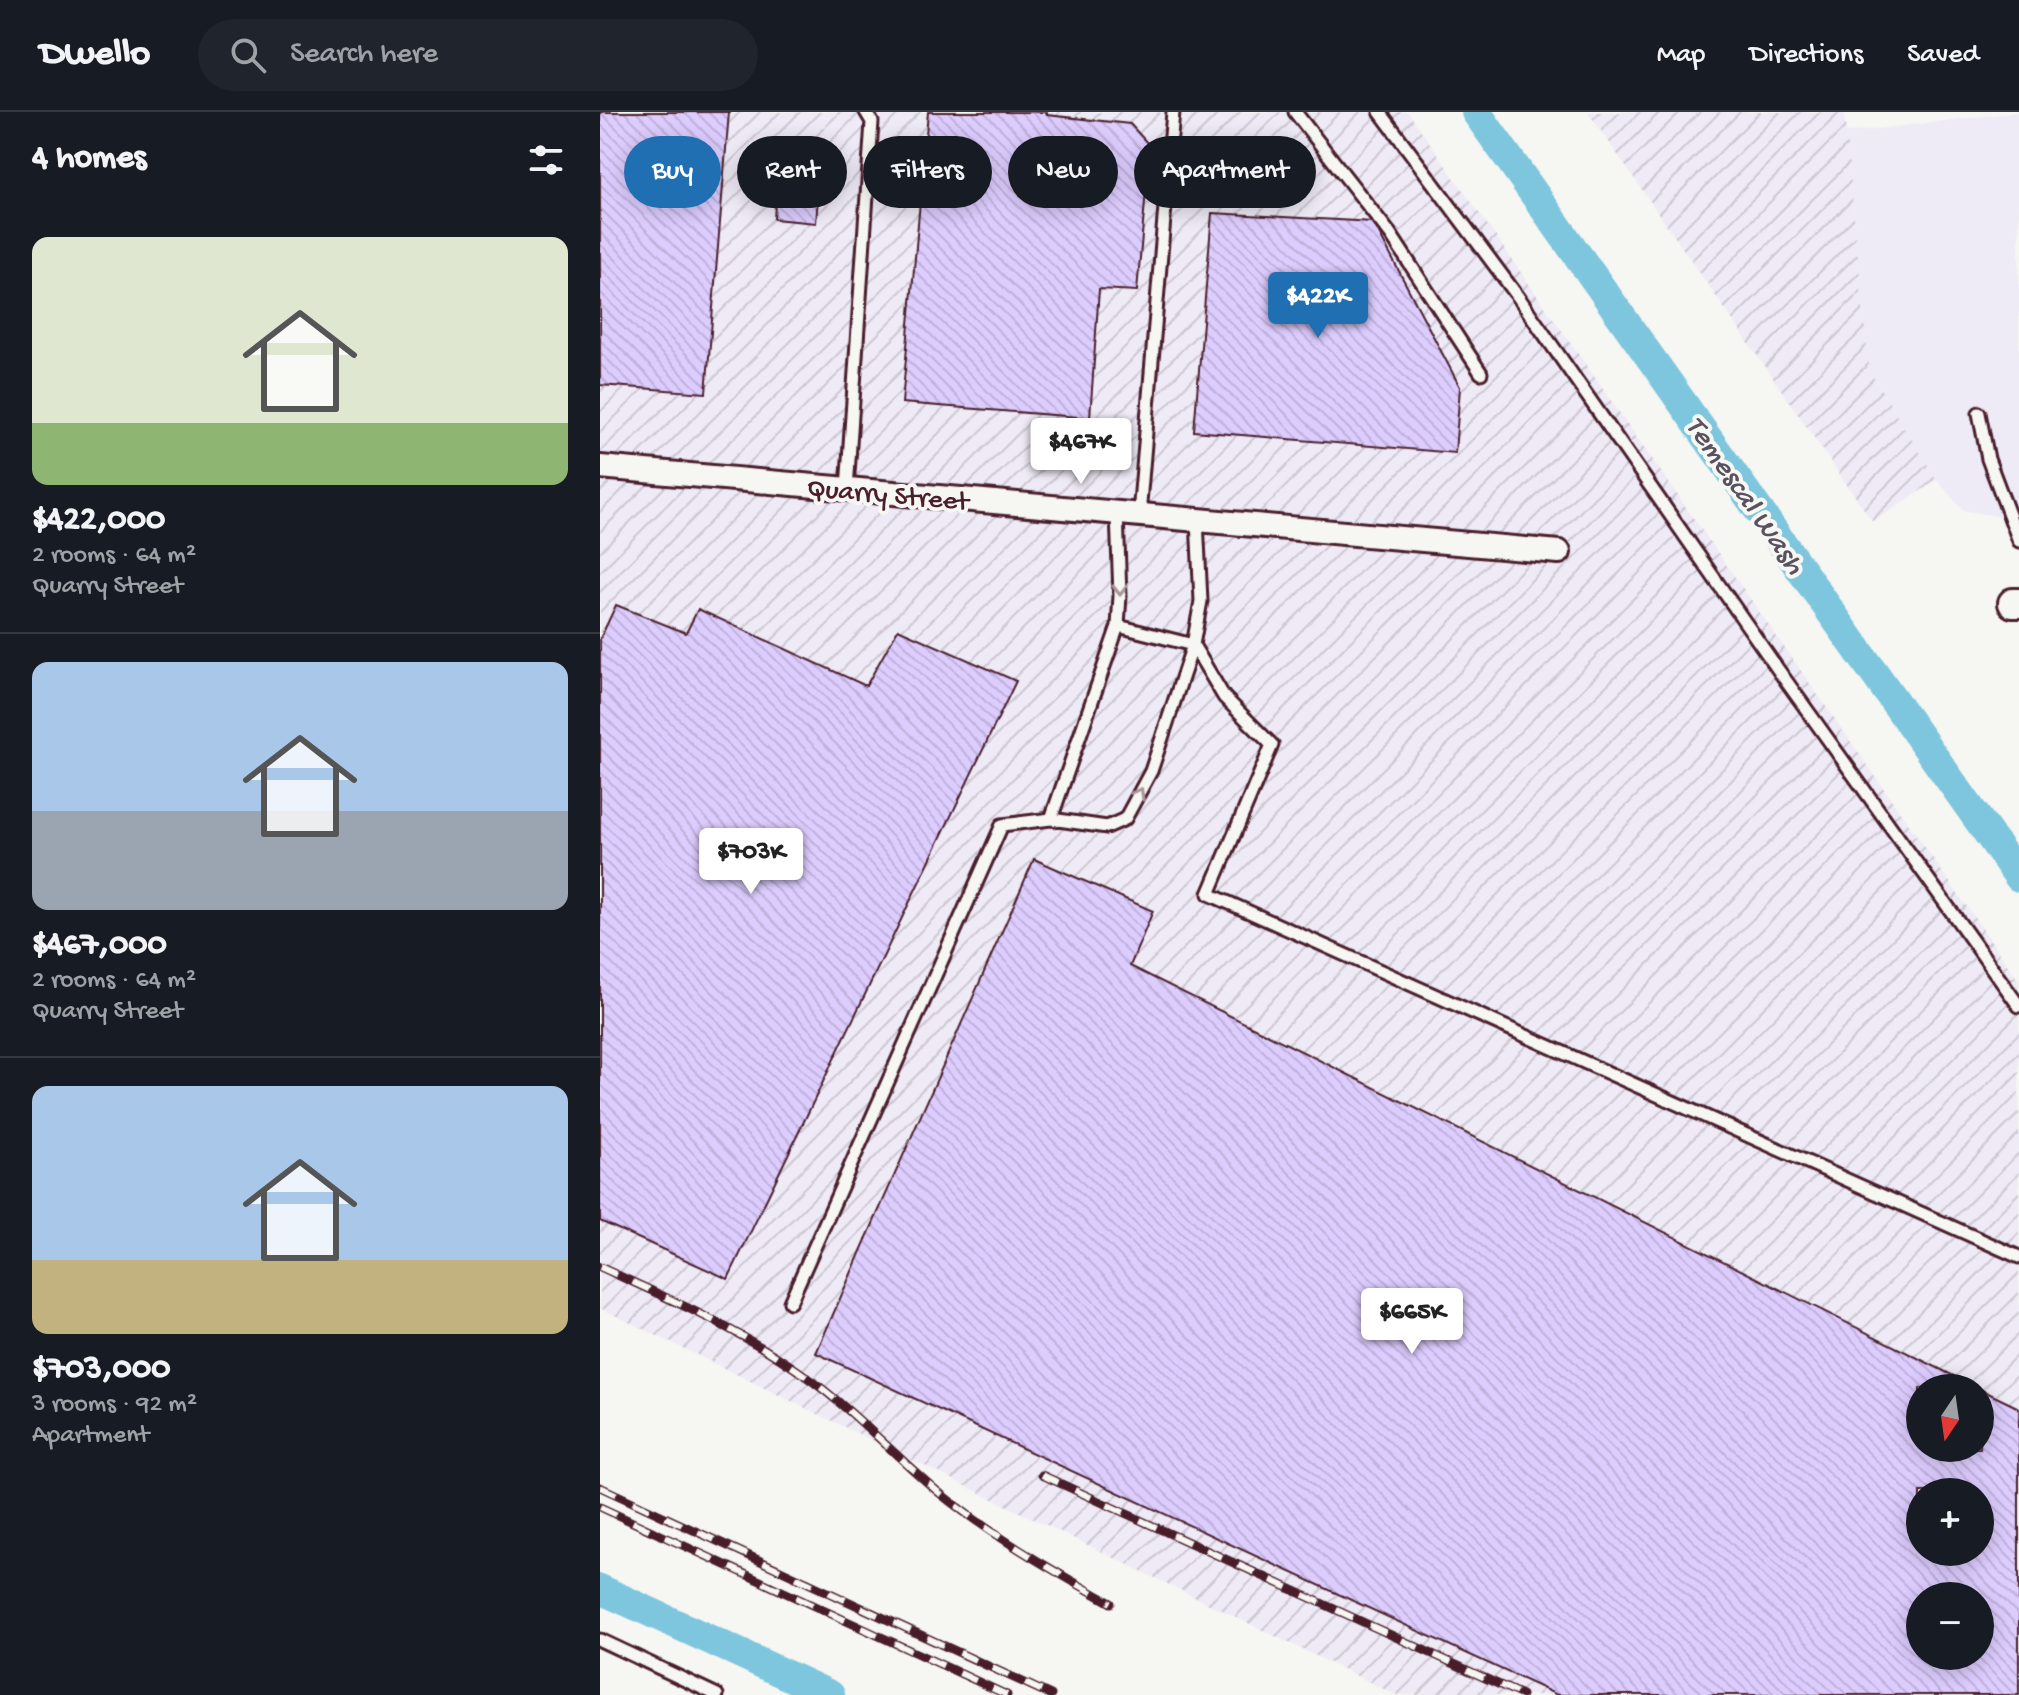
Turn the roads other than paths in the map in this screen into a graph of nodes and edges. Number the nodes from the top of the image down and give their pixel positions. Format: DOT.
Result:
graph roads {
  1 [pos="866,112"];
  2 [pos="1173,112"];
  3 [pos="1295,112"];
  4 [pos="1380,112"];
  5 [pos="1481,373"];
  6 [pos="1979,413"];
  7 [pos="600,467"];
  8 [pos="847,489"];
  9 [pos="1128,514"];
  10 [pos="1197,520"];
  11 [pos="2019,541"];
  12 [pos="1559,552"];
  13 [pos="1118,626"];
  14 [pos="1193,645"];
  15 [pos="1051,819"];
  16 [pos="2019,1006"];
  17 [pos="2019,1257"];
  18 [pos="790,1302"];
  19 [pos="600,1640"];
  20 [pos="717,1695"];
  1 -- 8 [label="lane"];
  2 -- 9 [label="lane"];
  3 -- 5 [label="lane"];
  4 -- 16 [label="lane"];
  6 -- 11 [label="lane"];
  7 -- 8 [label="street, Quarry Street"];
  8 -- 9 [label="street, Quarry Street"];
  9 -- 10 [label="street, Quarry Street"];
  9 -- 13 [label="lane, one-way"];
  10 -- 12 [label="street, Quarry Street"];
  10 -- 14 [label="lane"];
  13 -- 14 [label="lane"];
  13 -- 15 [label="lane"];
  15 -- 14 [label="lane, one-way"];
  14 -- 17 [label="lane"];
  15 -- 18 [label="lane"];
  19 -- 20 [label="lane"];
}
